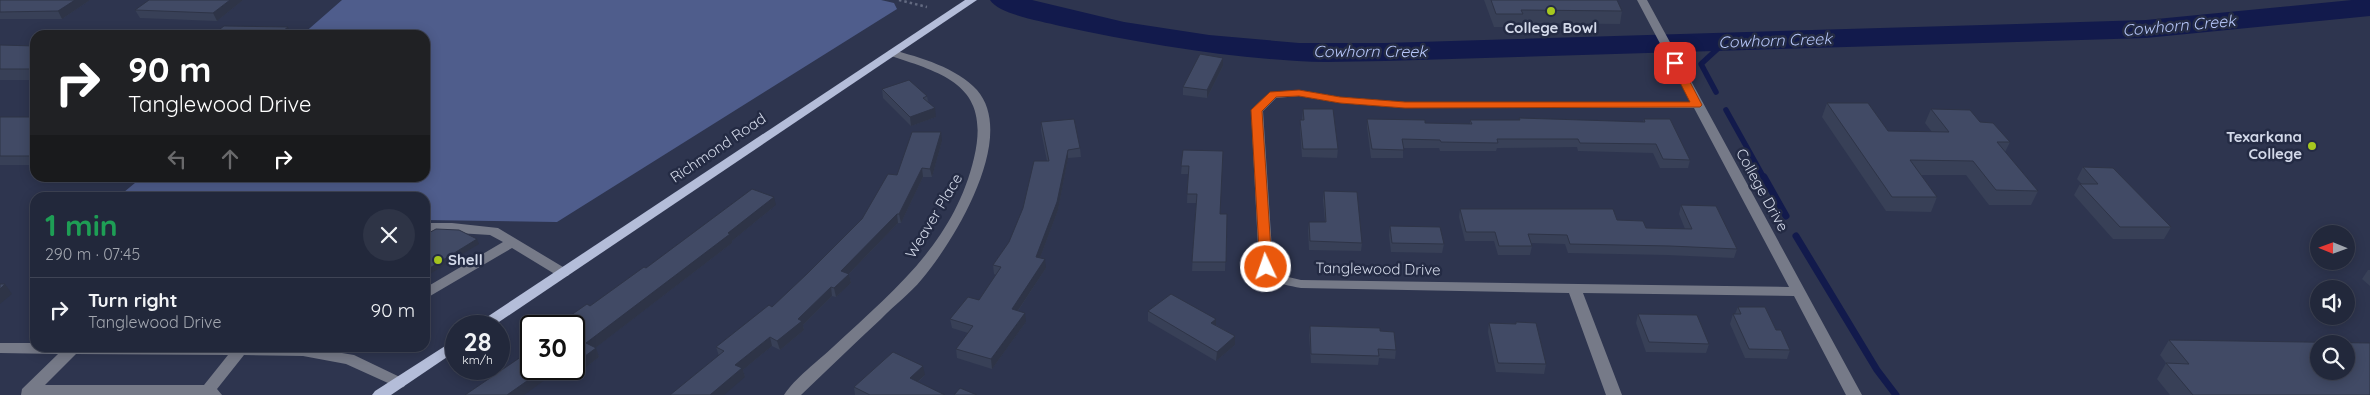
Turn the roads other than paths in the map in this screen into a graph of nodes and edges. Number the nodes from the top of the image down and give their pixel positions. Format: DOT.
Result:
graph roads {
  1 [pos="972,0"];
  2 [pos="1642,0"];
  3 [pos="892,53"];
  4 [pos="1697,105"];
  5 [pos="430,227"];
  6 [pos="513,242"];
  7 [pos="563,273"];
  8 [pos="1574,288"];
  9 [pos="430,291"];
  10 [pos="1799,292"];
  11 [pos="500,315"];
  12 [pos="0,348"];
  13 [pos="30,348"];
  14 [pos="445,351"];
  15 [pos="68,352"];
  16 [pos="238,352"];
  17 [pos="309,352"];
  18 [pos="399,382"];
  19 [pos="28,393"];
  20 [pos="211,393"];
  21 [pos="380,395"];
  22 [pos="792,395"];
  23 [pos="1614,395"];
  24 [pos="1854,395"];
  1 -- 3 [label="main road, Richmond Road"];
  2 -- 4 [label="street, College Drive"];
  3 -- 7 [label="main road, Richmond Road"];
  3 -- 22 [label="street, Weaver Place"];
  4 -- 8 [label="street, Tanglewood Drive"];
  4 -- 10 [label="street, College Drive"];
  5 -- 6 [label="street"];
  6 -- 7 [label="street"];
  6 -- 9 [label="street"];
  7 -- 11 [label="main road, Richmond Road"];
  8 -- 10 [label="street, Tanglewood Drive"];
  8 -- 23 [label="street"];
  10 -- 24 [label="street, College Drive"];
  12 -- 13 [label="street"];
  14 -- 18 [label="main road"];
  15 -- 19 [label="street"];
  16 -- 20 [label="street"];
  17 -- 18 [label="street"];
  18 -- 21 [label="main road"];
  19 -- 20 [label="street"];
}
